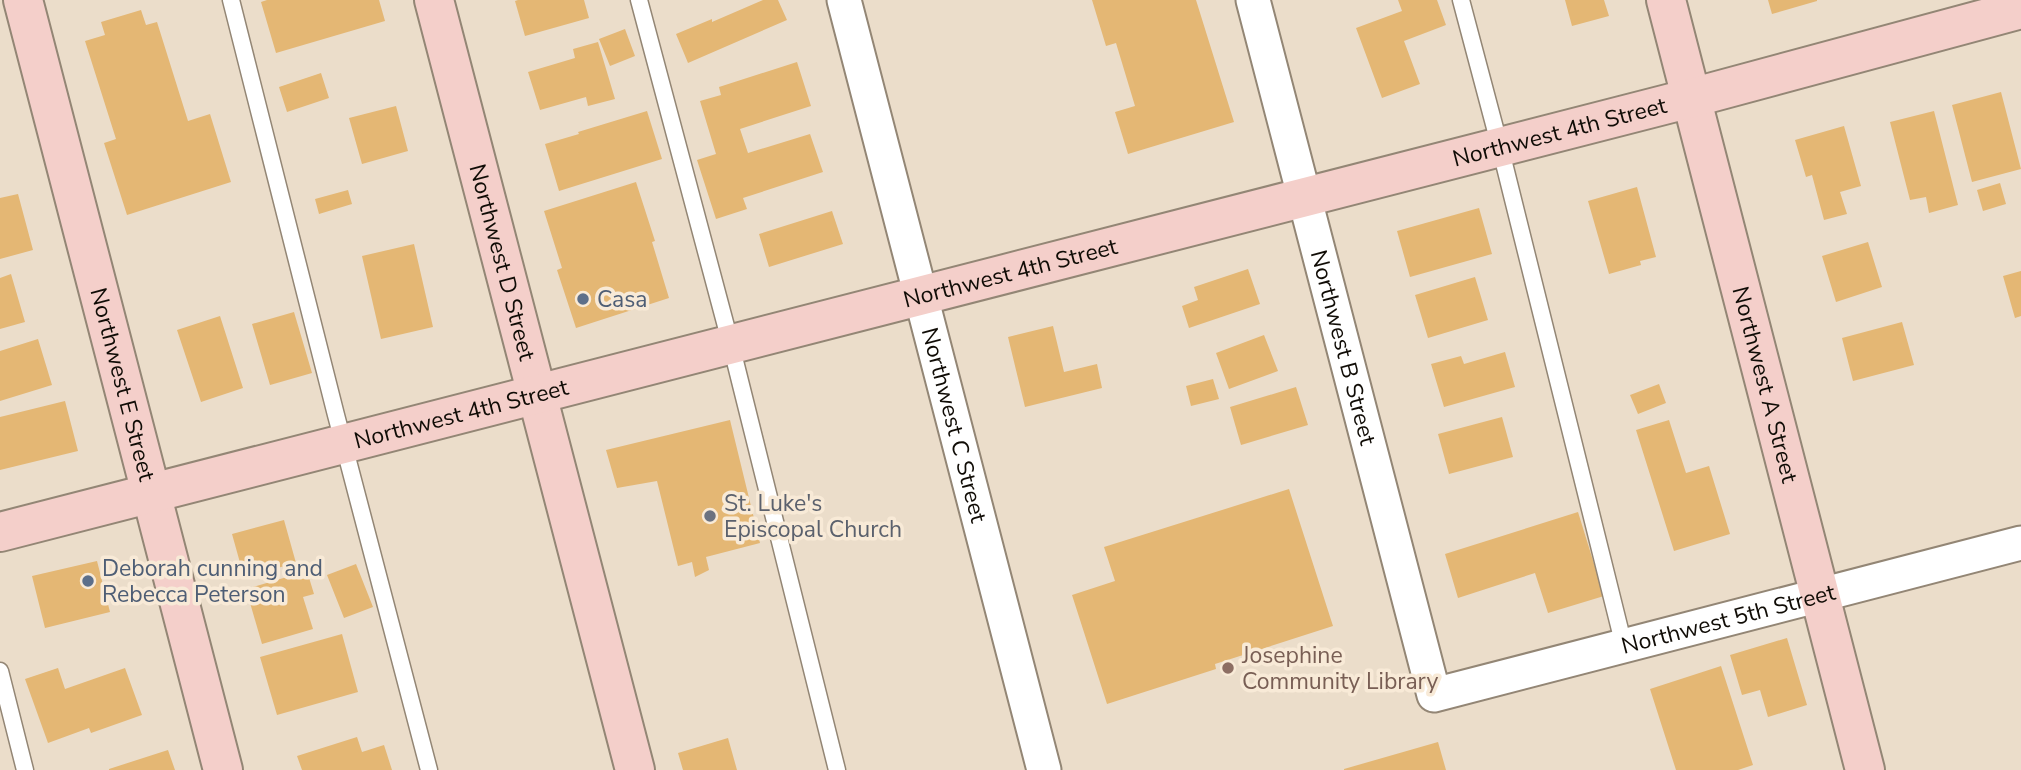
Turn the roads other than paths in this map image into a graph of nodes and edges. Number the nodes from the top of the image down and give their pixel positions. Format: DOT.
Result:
graph roads {
  1 [pos="13,0"];
  2 [pos="23,0"];
  3 [pos="231,0"];
  4 [pos="434,0"];
  5 [pos="639,0"];
  6 [pos="844,0"];
  7 [pos="1253,0"];
  8 [pos="1461,0"];
  9 [pos="1665,0"];
  10 [pos="0,3"];
  11 [pos="2021,9"];
  12 [pos="1691,98"];
  13 [pos="1500,147"];
  14 [pos="1305,197"];
  15 [pos="921,296"];
  16 [pos="731,345"];
  17 [pos="537,394"];
  18 [pos="343,444"];
  19 [pos="151,494"];
  20 [pos="0,532"];
  21 [pos="2021,543"];
  22 [pos="1820,596"];
  23 [pos="1624,646"];
  24 [pos="0,671"];
  25 [pos="1434,695"];
  26 [pos="25,770"];
  27 [pos="223,770"];
  28 [pos="429,770"];
  29 [pos="635,770"];
  30 [pos="837,770"];
  31 [pos="1044,770"];
  32 [pos="1866,770"];
  1 -- 10 [label="street"];
  2 -- 19 [label="street, Northwest E Street"];
  3 -- 18 [label="lane"];
  4 -- 17 [label="street, Northwest D Street"];
  5 -- 16 [label="lane"];
  6 -- 15 [label="street, Northwest C Street"];
  7 -- 14 [label="street, Northwest B Street"];
  8 -- 13 [label="lane"];
  9 -- 12 [label="street, Northwest A Street"];
  11 -- 12 [label="street, Northwest 4th Street"];
  12 -- 13 [label="street, Northwest 4th Street"];
  12 -- 22 [label="street, Northwest A Street"];
  13 -- 14 [label="street, Northwest 4th Street"];
  13 -- 23 [label="lane"];
  14 -- 15 [label="street, Northwest 4th Street"];
  14 -- 25 [label="street, Northwest B Street"];
  15 -- 16 [label="street, Northwest 4th Street"];
  15 -- 31 [label="street, Northwest C Street"];
  16 -- 17 [label="street, Northwest 4th Street"];
  16 -- 30 [label="lane"];
  17 -- 18 [label="street, Northwest 4th Street"];
  17 -- 29 [label="street, Northwest D Street"];
  18 -- 19 [label="street, Northwest 4th Street"];
  18 -- 28 [label="lane"];
  19 -- 20 [label="street, Northwest 4th Street"];
  19 -- 27 [label="street, Northwest E Street"];
  21 -- 22 [label="street, Northwest 5th Street"];
  22 -- 23 [label="street, Northwest 5th Street"];
  22 -- 32 [label="street, Northwest A Street"];
  23 -- 25 [label="street, Northwest 5th Street"];
  24 -- 26 [label="lane"];
}
